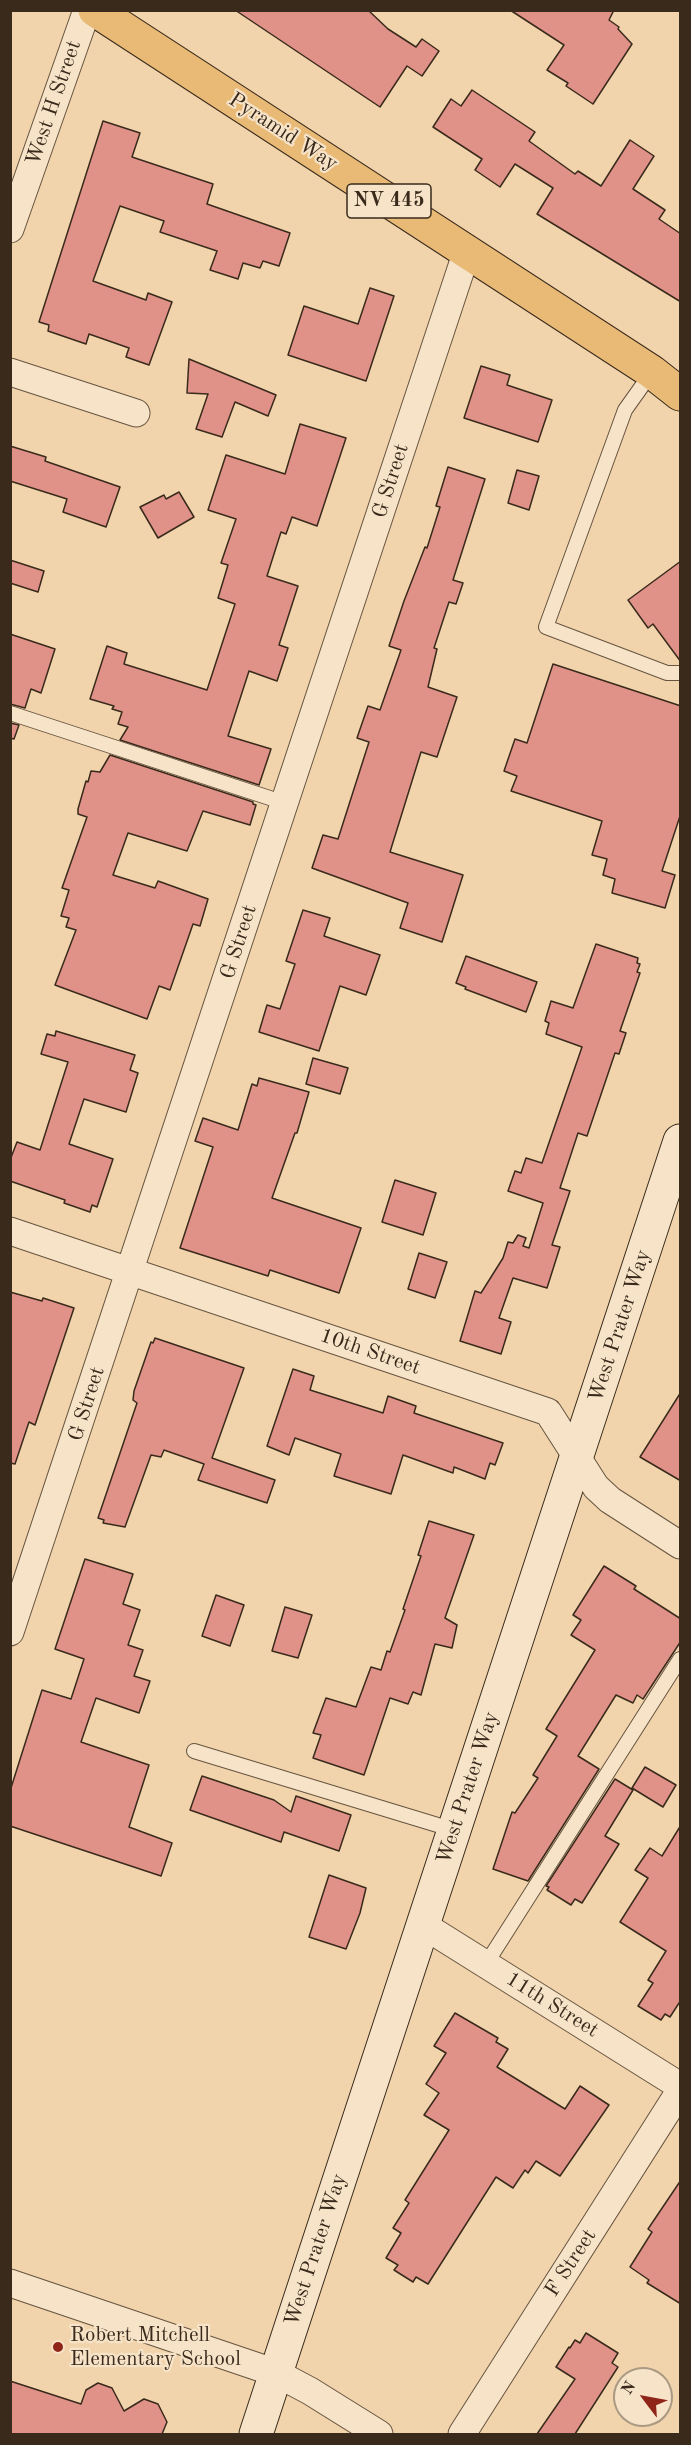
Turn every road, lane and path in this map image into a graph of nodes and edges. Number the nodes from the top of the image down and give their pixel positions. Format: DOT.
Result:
graph roads {
  1 [pos="87,10"];
  2 [pos="95,10"];
  3 [pos="10,229"];
  4 [pos="467,251"];
  5 [pos="10,372"];
  6 [pos="652,372"];
  7 [pos="681,394"];
  8 [pos="136,412"];
  9 [pos="681,673"];
  10 [pos="10,713"];
  11 [pos="285,803"];
  12 [pos="681,1142"];
  13 [pos="10,1230"];
  14 [pos="131,1271"];
  15 [pos="577,1457"];
  16 [pos="681,1545"];
  17 [pos="10,1632"];
  18 [pos="681,1659"];
  19 [pos="194,1751"];
  20 [pos="454,1830"];
  21 [pos="423,1925"];
  22 [pos="486,1964"];
  23 [pos="681,2086"];
  24 [pos="681,2091"];
  25 [pos="10,2283"];
  26 [pos="276,2373"];
  27 [pos="256,2434"];
  28 [pos="379,2434"];
  29 [pos="462,2434"];
  1 -- 3 [label="street, West H Street"];
  2 -- 4 [label="main road, Pyramid Way / NV 445"];
  4 -- 6 [label="main road, Pyramid Way / NV 445"];
  4 -- 11 [label="street, G Street"];
  5 -- 8 [label="street"];
  6 -- 7 [label="main road, Pyramid Way / NV 445"];
  6 -- 9 [label="lane"];
  10 -- 11 [label="lane"];
  11 -- 14 [label="street, G Street"];
  12 -- 15 [label="main road, West Prater Way"];
  13 -- 14 [label="street, 10th Street"];
  14 -- 15 [label="street, 10th Street"];
  14 -- 17 [label="street, G Street"];
  15 -- 16 [label="street, 10th Street"];
  15 -- 20 [label="main road, West Prater Way"];
  18 -- 22 [label="lane"];
  19 -- 20 [label="lane"];
  20 -- 21 [label="main road, West Prater Way"];
  21 -- 22 [label="street, 11th Street"];
  21 -- 26 [label="main road, West Prater Way"];
  22 -- 23 [label="street, 11th Street"];
  24 -- 29 [label="street, F Street"];
  25 -- 26 [label="street"];
  26 -- 27 [label="main road, West Prater Way"];
  26 -- 28 [label="street"];
}
